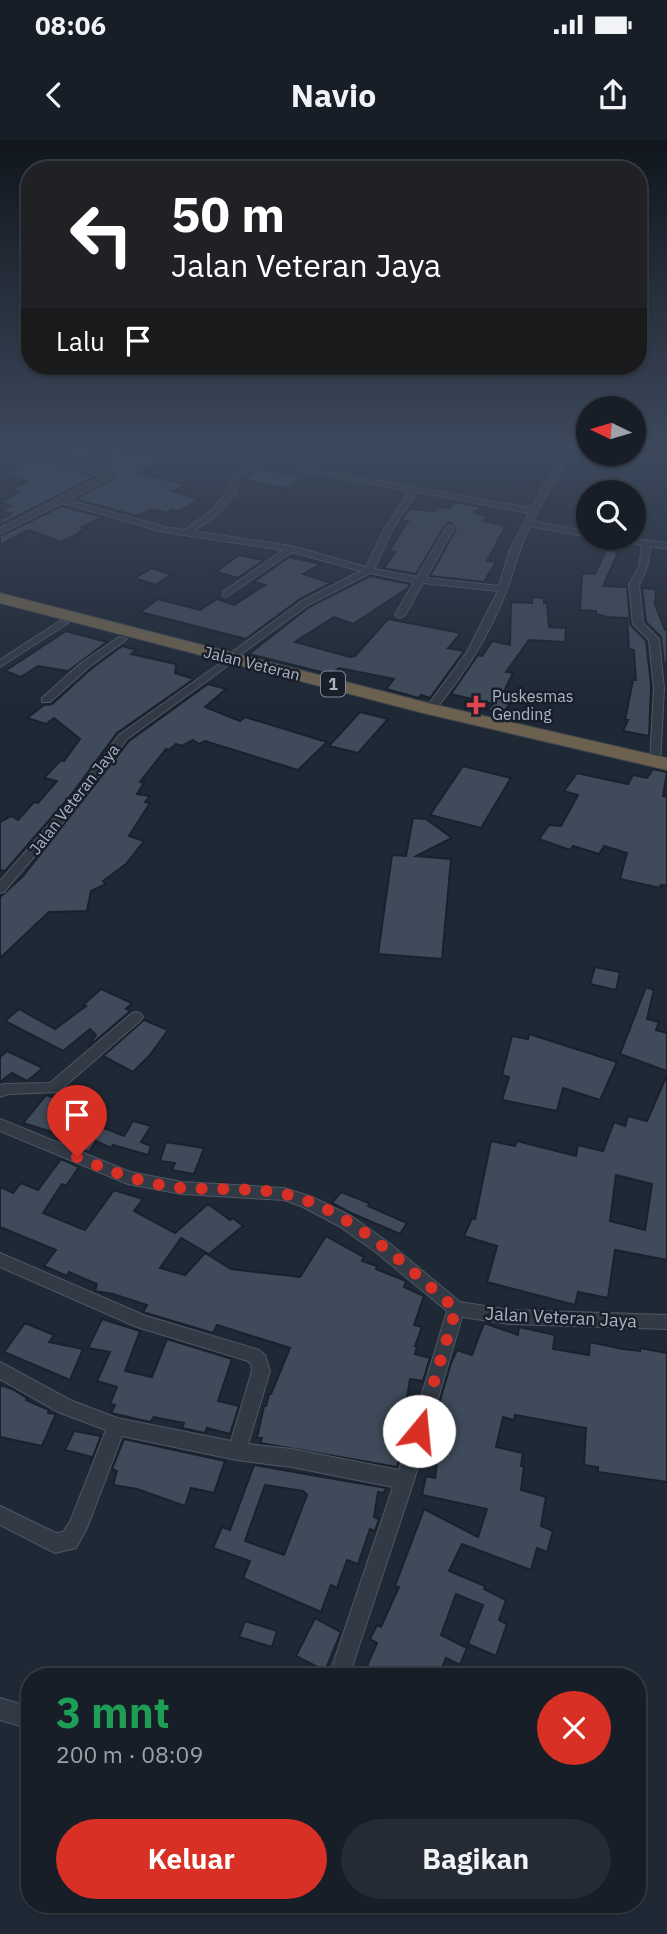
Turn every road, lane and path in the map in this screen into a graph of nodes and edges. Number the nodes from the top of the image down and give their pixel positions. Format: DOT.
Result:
graph roads {
  1 [pos="175,531"];
  2 [pos="187,531"];
  3 [pos="388,531"];
  4 [pos="448,531"];
  5 [pos="523,531"];
  6 [pos="184,533"];
  7 [pos="647,544"];
  8 [pos="667,546"];
  9 [pos="291,549"];
  10 [pos="368,571"];
  11 [pos="421,580"];
  12 [pos="502,589"];
  13 [pos="226,594"];
  14 [pos="0,598"];
  15 [pos="0,608"];
  16 [pos="400,615"];
  17 [pos="63,624"];
  18 [pos="122,639"];
  19 [pos="227,661"];
  20 [pos="0,664"];
  21 [pos="46,700"];
  22 [pos="430,709"];
  23 [pos="663,766"];
  24 [pos="0,889"];
  25 [pos="136,1017"];
  26 [pos="0,1092"];
  27 [pos="0,1125"];
  28 [pos="0,1260"];
  29 [pos="456,1309"];
  30 [pos="667,1322"];
  31 [pos="0,1370"];
  32 [pos="117,1426"];
  33 [pos="237,1451"];
  34 [pos="405,1480"];
  35 [pos="0,1515"];
  36 [pos="342,1668"];
  37 [pos="0,1709"];
  38 [pos="21,1715"];
  1 -- 6 [label="street"];
  2 -- 6 [label="street"];
  3 -- 10 [label="street"];
  4 -- 11 [label="street"];
  5 -- 12 [label="street"];
  6 -- 9 [label="street"];
  7 -- 8 [label="street"];
  7 -- 23 [label="street"];
  9 -- 10 [label="street"];
  9 -- 13 [label="street"];
  10 -- 11 [label="street"];
  10 -- 19 [label="street, Jalan Veteran Jaya"];
  11 -- 12 [label="street"];
  11 -- 16 [label="street"];
  12 -- 22 [label="street"];
  14 -- 19 [label="highway, Jalan Veteran / 1"];
  15 -- 17 [label="highway, Jalan Veteran / 1"];
  17 -- 18 [label="highway, Jalan Veteran / 1"];
  17 -- 20 [label="street"];
  18 -- 19 [label="highway, Jalan Veteran / 1"];
  18 -- 21 [label="street"];
  19 -- 22 [label="highway, Jalan Veteran / 1"];
  19 -- 23 [label="highway, Jalan Veteran / 1"];
  19 -- 24 [label="street, Jalan Veteran Jaya"];
  22 -- 23 [label="highway, Jalan Veteran / 1"];
  25 -- 26 [label="street"];
  27 -- 29 [label="street"];
  28 -- 33 [label="street"];
  29 -- 30 [label="street, Jalan Veteran Jaya"];
  29 -- 34 [label="street"];
  31 -- 32 [label="street"];
  32 -- 33 [label="street"];
  32 -- 35 [label="street"];
  33 -- 34 [label="street"];
  34 -- 36 [label="street"];
  37 -- 38 [label="street"];
}
